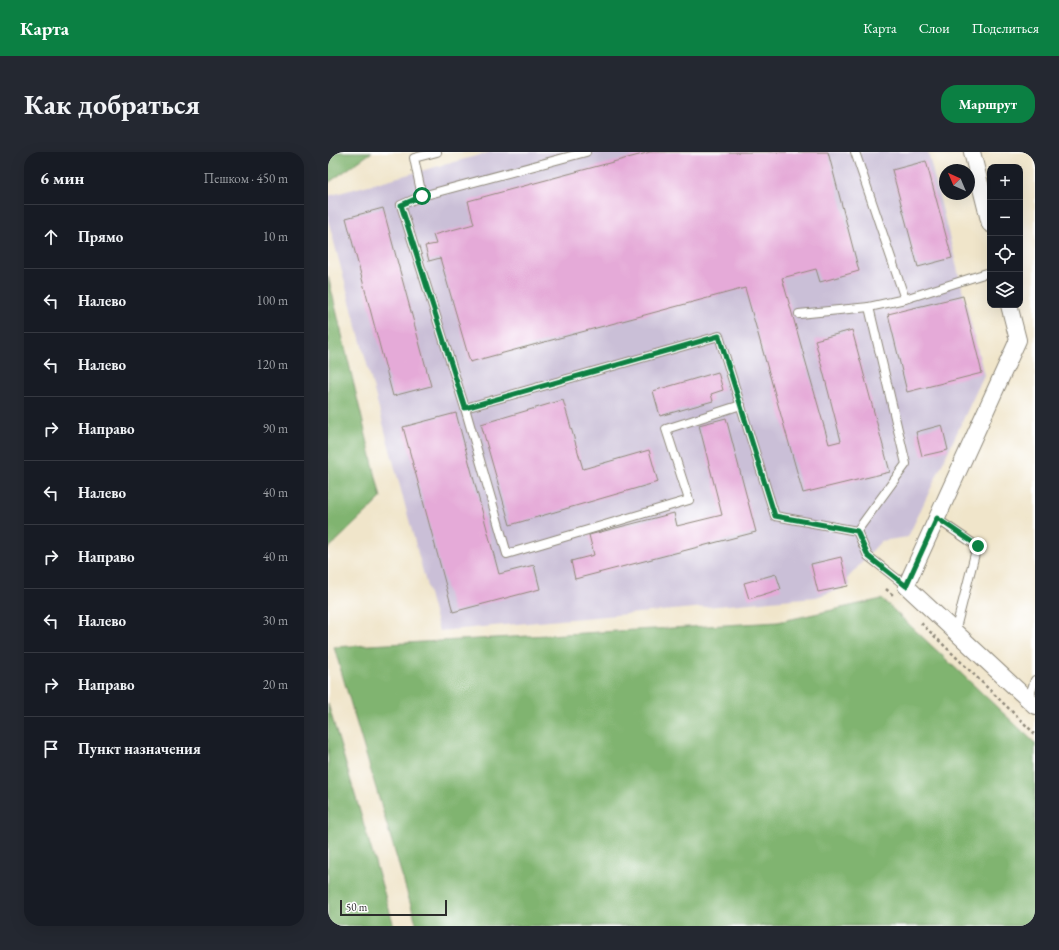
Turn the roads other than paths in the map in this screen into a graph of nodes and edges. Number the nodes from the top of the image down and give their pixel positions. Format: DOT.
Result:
graph roads {
  1 [pos="437,152"];
  2 [pos="586,152"];
  3 [pos="855,152"];
  4 [pos="972,152"];
  5 [pos="422,196"];
  6 [pos="987,212"];
  7 [pos="987,273"];
  8 [pos="905,299"];
  9 [pos="869,307"];
  10 [pos="1010,308"];
  11 [pos="799,314"];
  12 [pos="741,405"];
  13 [pos="465,408"];
  14 [pos="937,518"];
  15 [pos="857,531"];
  16 [pos="902,593"];
  17 [pos="955,632"];
  18 [pos="1035,680"];
  19 [pos="1032,703"];
  1 -- 5 [label="lane"];
  2 -- 5 [label="lane"];
  3 -- 8 [label="lane"];
  4 -- 6 [label="street"];
  5 -- 13 [label="lane"];
  7 -- 8 [label="lane"];
  8 -- 9 [label="lane"];
  9 -- 11 [label="lane"];
  9 -- 15 [label="lane"];
  10 -- 14 [label="street"];
  12 -- 13 [label="lane"];
  12 -- 13 [label="lane"];
  12 -- 15 [label="lane"];
  14 -- 16 [label="street"];
  14 -- 17 [label="lane"];
  15 -- 16 [label="lane"];
  16 -- 17 [label="street"];
  17 -- 19 [label="street"];
  18 -- 19 [label="lane"];
}
